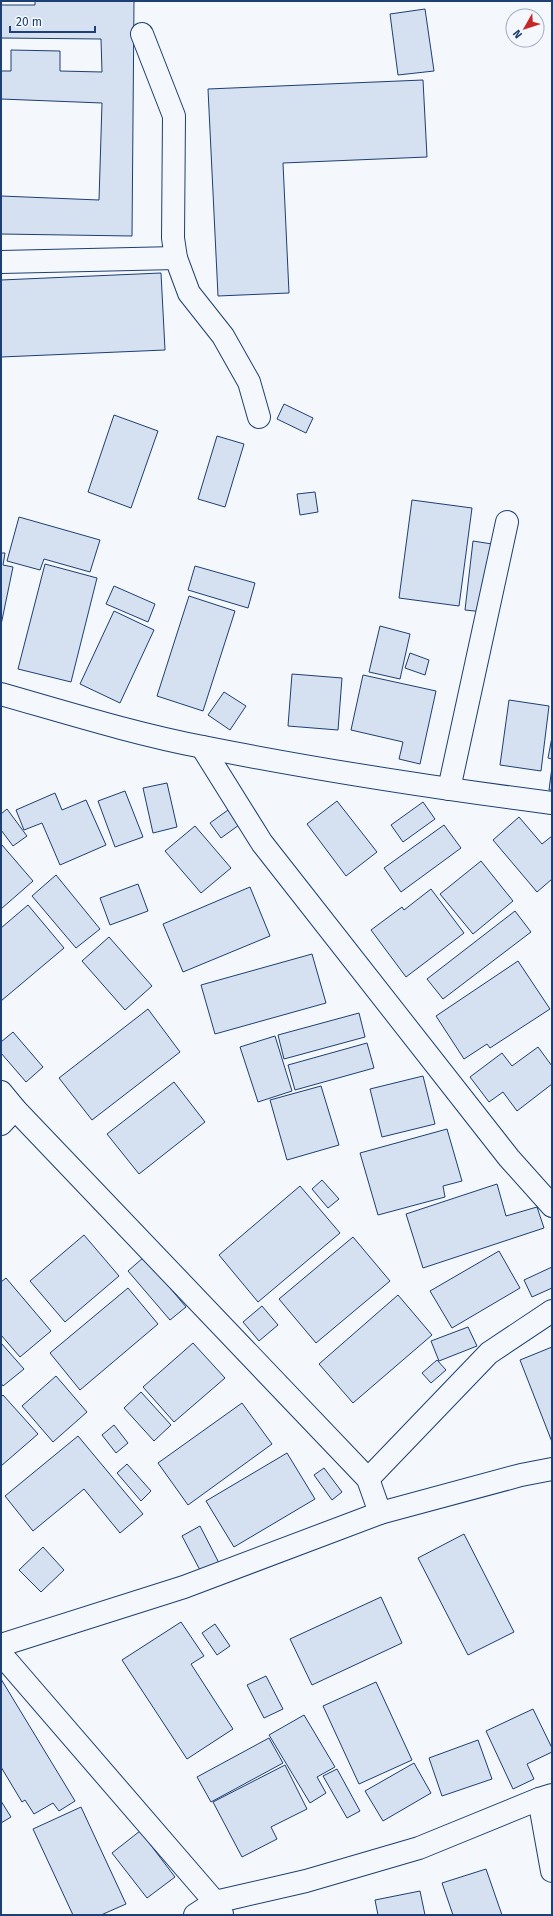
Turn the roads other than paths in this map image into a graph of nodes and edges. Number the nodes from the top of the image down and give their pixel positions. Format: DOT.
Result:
graph roads {
  1 [pos="142,34"];
  2 [pos="176,258"];
  3 [pos="1,262"];
  4 [pos="259,417"];
  5 [pos="507,522"];
  6 [pos="1,694"];
  7 [pos="202,747"];
  8 [pos="449,789"];
  9 [pos="552,803"];
  10 [pos="1,1092"];
  11 [pos="8,1116"];
  12 [pos="552,1206"];
  13 [pos="552,1312"];
  14 [pos="552,1469"];
  15 [pos="368,1479"];
  16 [pos="380,1513"];
  17 [pos="1,1645"];
  18 [pos="1,1654"];
  19 [pos="545,1797"];
  20 [pos="552,1871"];
  21 [pos="219,1909"];
  22 [pos="195,1915"];
  1 -- 2 [label="street"];
  2 -- 3 [label="street"];
  2 -- 4 [label="street"];
  5 -- 8 [label="street"];
  6 -- 7 [label="street"];
  7 -- 8 [label="street"];
  7 -- 12 [label="street"];
  8 -- 9 [label="street"];
  10 -- 11 [label="street"];
  11 -- 15 [label="street"];
  13 -- 15 [label="street"];
  14 -- 16 [label="street"];
  15 -- 16 [label="street"];
  16 -- 17 [label="street"];
  18 -- 21 [label="street"];
  19 -- 20 [label="street"];
  19 -- 21 [label="street"];
  21 -- 22 [label="street"];
}
